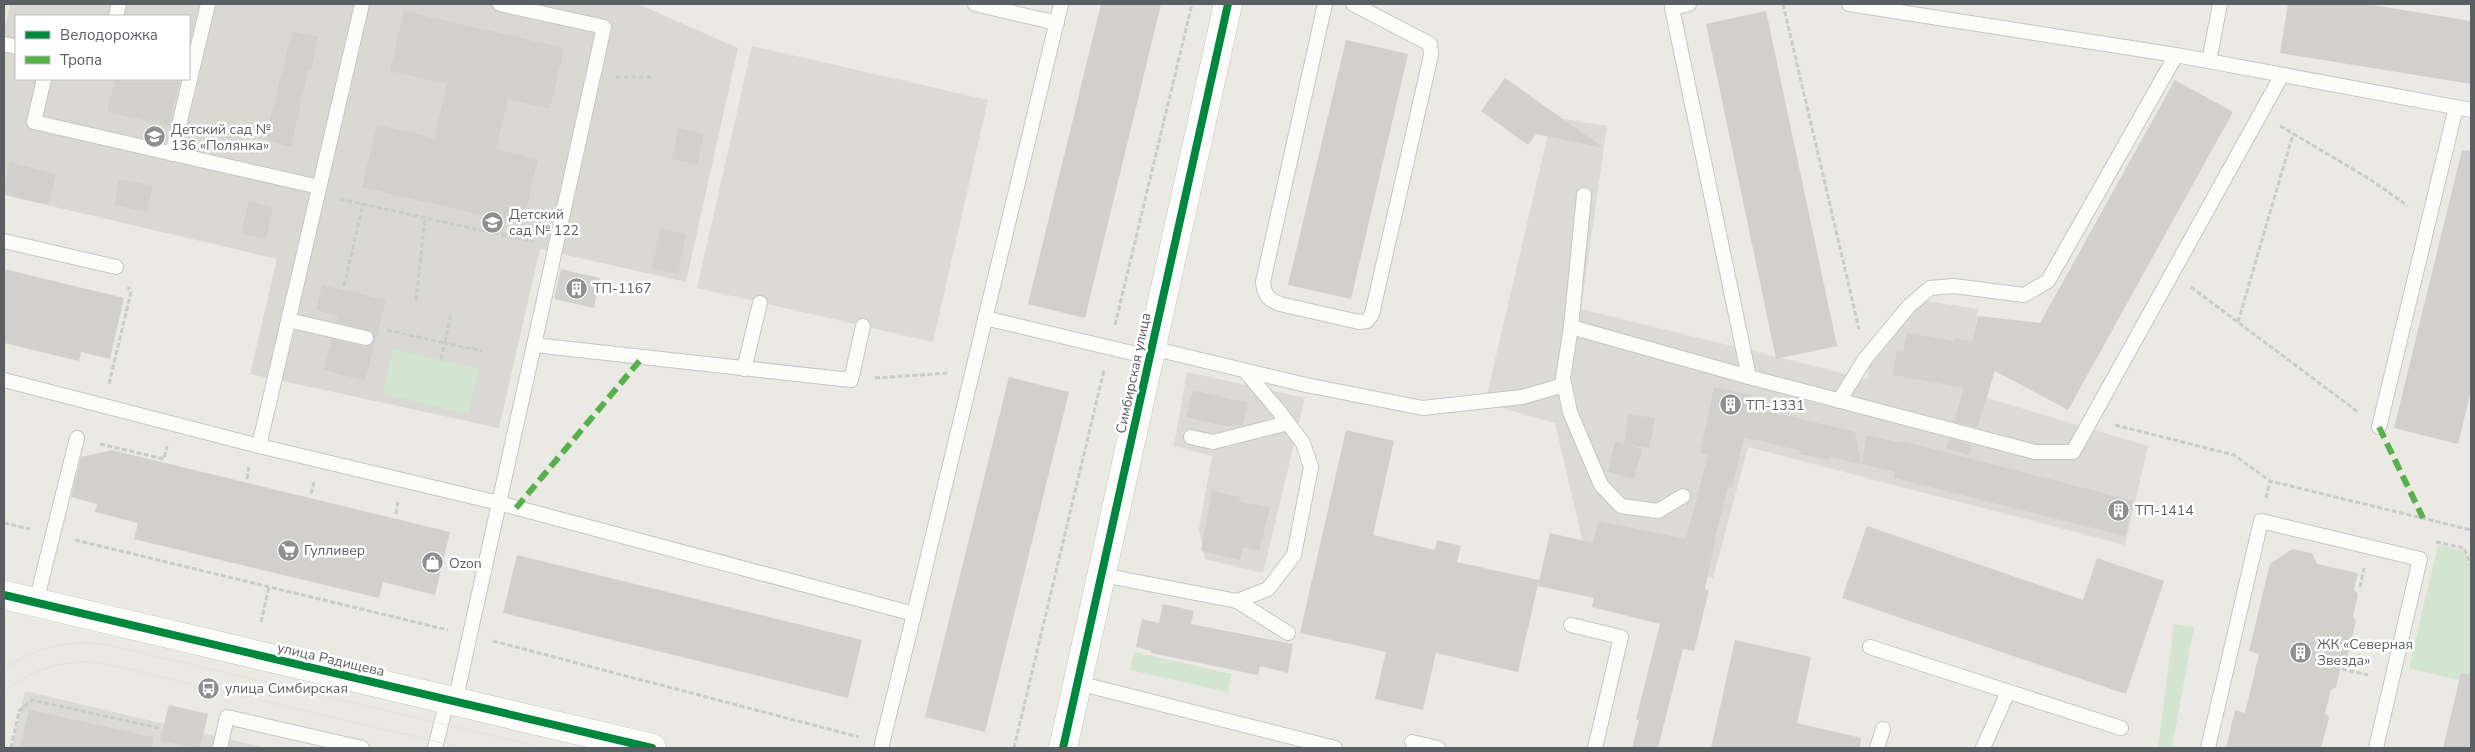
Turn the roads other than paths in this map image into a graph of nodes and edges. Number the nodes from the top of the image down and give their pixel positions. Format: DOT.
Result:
graph roads {
  1 [pos="208,4"];
  2 [pos="362,4"];
  3 [pos="500,4"];
  4 [pos="975,4"];
  5 [pos="1062,4"];
  6 [pos="1228,4"];
  7 [pos="1325,4"];
  8 [pos="1353,4"];
  9 [pos="1689,4"];
  10 [pos="1849,4"];
  11 [pos="2220,4"];
  12 [pos="1056,23"];
  13 [pos="2176,55"];
  14 [pos="2208,61"];
  15 [pos="2282,75"];
  16 [pos="190,79"];
  17 [pos="44,80"];
  18 [pos="190,80"];
  19 [pos="2456,107"];
  20 [pos="2471,110"];
  21 [pos="172,154"];
  22 [pos="318,190"];
  23 [pos="1584,195"];
  24 [pos="4,241"];
  25 [pos="116,267"];
  26 [pos="760,303"];
  27 [pos="985,318"];
  28 [pos="288,320"];
  29 [pos="863,326"];
  30 [pos="1571,327"];
  31 [pos="366,338"];
  32 [pos="534,346"];
  33 [pos="1150,353"];
  34 [pos="744,369"];
  35 [pos="1245,371"];
  36 [pos="1749,377"];
  37 [pos="4,380"];
  38 [pos="1564,385"];
  39 [pos="1839,400"];
  40 [pos="1288,423"];
  41 [pos="2379,428"];
  42 [pos="1191,437"];
  43 [pos="77,438"];
  44 [pos="259,446"];
  45 [pos="1683,496"];
  46 [pos="499,503"];
  47 [pos="1102,575"];
  48 [pos="4,595"];
  49 [pos="1237,601"];
  50 [pos="36,602"];
  51 [pos="914,614"];
  52 [pos="1571,625"];
  53 [pos="1288,634"];
  54 [pos="1870,646"];
  55 [pos="1078,683"];
  56 [pos="2008,692"];
  57 [pos="451,701"];
  58 [pos="2121,728"];
  59 [pos="1883,729"];
  60 [pos="1412,742"];
  61 [pos="220,748"];
  62 [pos="362,748"];
  63 [pos="435,748"];
  64 [pos="652,748"];
  65 [pos="881,748"];
  66 [pos="1063,748"];
  67 [pos="1335,748"];
  68 [pos="1438,748"];
  69 [pos="1596,748"];
  70 [pos="1877,748"];
  71 [pos="1983,748"];
  72 [pos="2208,748"];
  73 [pos="2376,748"];
  1 -- 16 [label="lane"];
  2 -- 22 [label="lane"];
  3 -- 32 [label="lane"];
  4 -- 12 [label="lane"];
  5 -- 12 [label="lane"];
  6 -- 33 [label="street, Симбирская улица"];
  7 -- 8 [label="lane"];
  9 -- 36 [label="lane"];
  10 -- 13 [label="lane"];
  11 -- 14 [label="lane"];
  12 -- 27 [label="lane"];
  13 -- 14 [label="lane"];
  13 -- 39 [label="lane"];
  14 -- 15 [label="lane"];
  15 -- 19 [label="lane"];
  15 -- 39 [label="lane"];
  17 -- 21 [label="lane"];
  18 -- 21 [label="lane"];
  19 -- 20 [label="lane"];
  19 -- 41 [label="lane"];
  21 -- 22 [label="lane"];
  22 -- 28 [label="lane"];
  23 -- 30 [label="lane"];
  24 -- 25 [label="lane"];
  26 -- 34 [label="lane"];
  27 -- 33 [label="lane"];
  27 -- 51 [label="lane"];
  28 -- 31 [label="lane"];
  28 -- 44 [label="lane"];
  29 -- 34 [label="lane"];
  30 -- 36 [label="lane"];
  30 -- 38 [label="lane"];
  32 -- 34 [label="lane"];
  32 -- 46 [label="lane"];
  33 -- 35 [label="lane"];
  33 -- 47 [label="street, Симбирская улица"];
  35 -- 38 [label="lane"];
  35 -- 40 [label="lane"];
  36 -- 39 [label="lane"];
  37 -- 44 [label="lane"];
  38 -- 45 [label="lane"];
  40 -- 42 [label="lane"];
  40 -- 49 [label="lane"];
  43 -- 50 [label="lane"];
  44 -- 46 [label="lane"];
  46 -- 51 [label="lane"];
  46 -- 57 [label="lane"];
  47 -- 49 [label="lane"];
  47 -- 55 [label="street, Симбирская улица"];
  48 -- 50 [label="street, улица Радищева"];
  49 -- 53 [label="lane"];
  50 -- 57 [label="street, улица Радищева"];
  51 -- 65 [label="lane"];
  52 -- 69 [label="lane"];
  54 -- 56 [label="lane"];
  55 -- 66 [label="street, Симбирская улица"];
  55 -- 67 [label="lane"];
  56 -- 58 [label="lane"];
  56 -- 71 [label="lane"];
  57 -- 63 [label="lane"];
  57 -- 64 [label="street, улица Радищева"];
  59 -- 70 [label="lane"];
  60 -- 68 [label="lane"];
  61 -- 62 [label="lane"];
  72 -- 73 [label="lane"];
}
